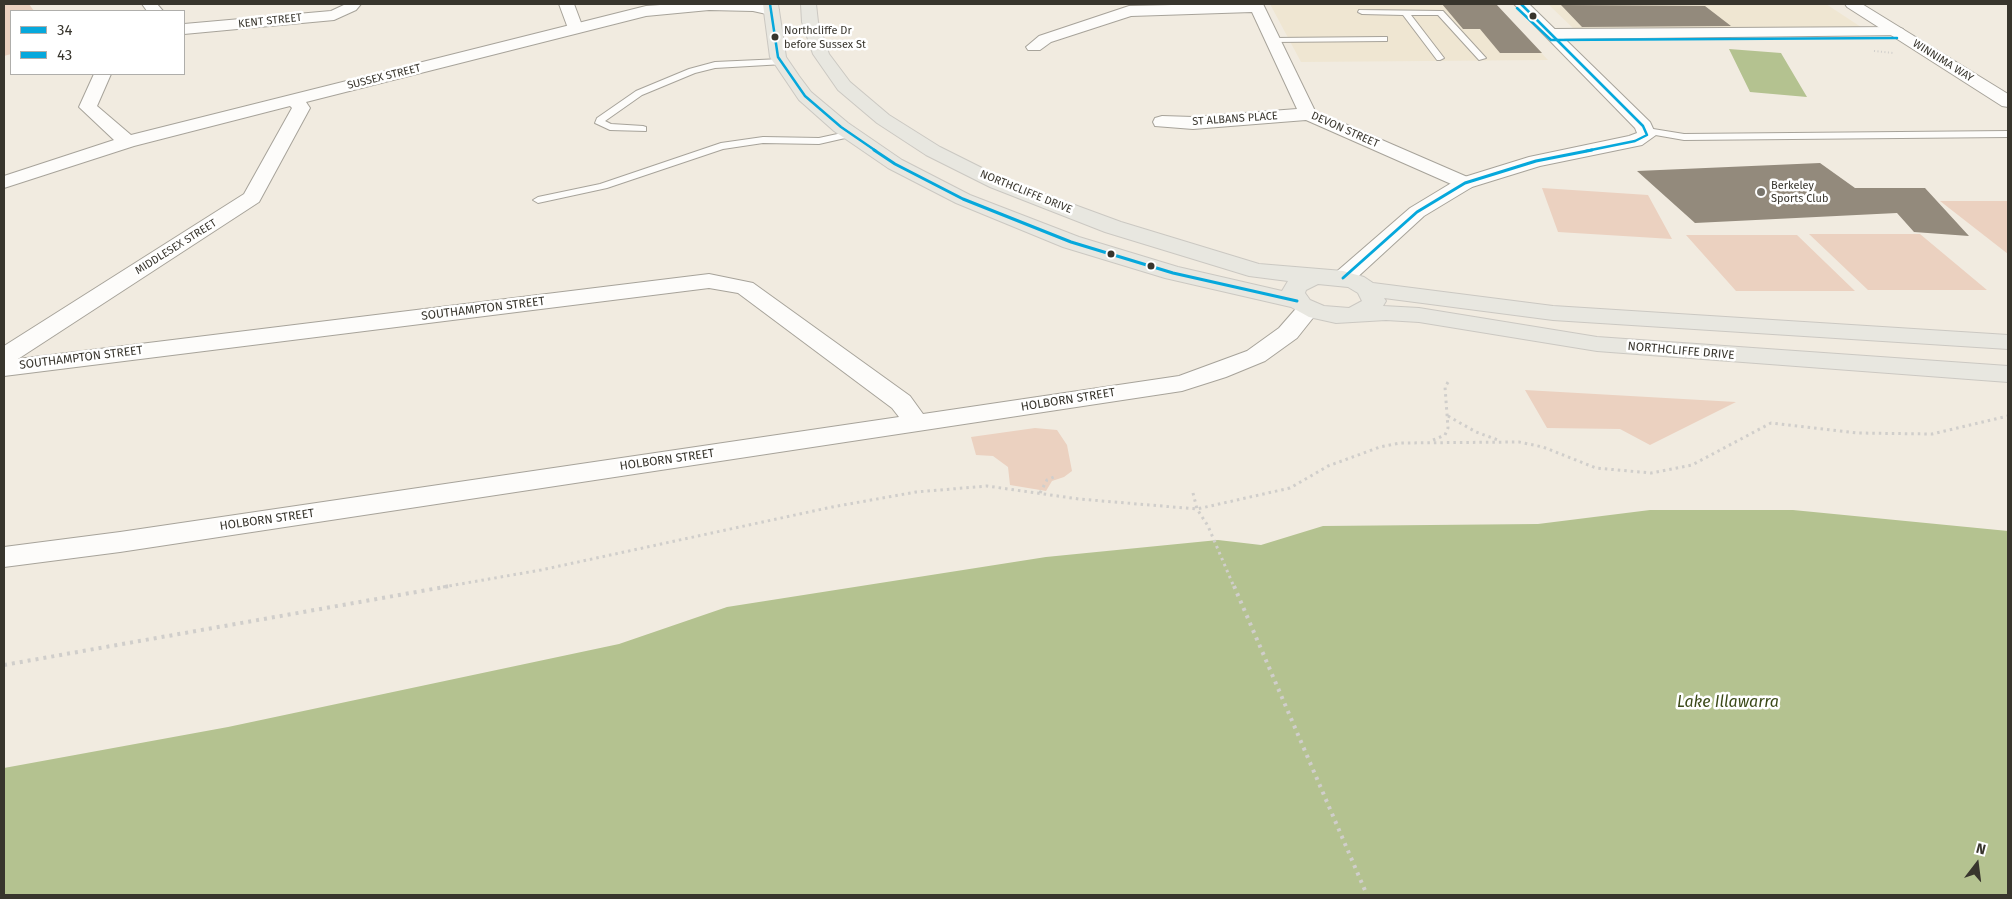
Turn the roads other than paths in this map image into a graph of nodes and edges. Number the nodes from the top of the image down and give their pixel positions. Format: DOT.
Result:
graph roads {
  1 [pos="353,4"];
  2 [pos="567,4"];
  3 [pos="808,4"];
  4 [pos="1521,4"];
  5 [pos="1852,4"];
  6 [pos="1257,5"];
  7 [pos="770,7"];
  8 [pos="1362,12"];
  9 [pos="1405,12"];
  10 [pos="575,28"];
  11 [pos="185,29"];
  12 [pos="1897,32"];
  13 [pos="1552,34"];
  14 [pos="1384,39"];
  15 [pos="1273,40"];
  16 [pos="1034,47"];
  17 [pos="1440,58"];
  18 [pos="1482,58"];
  19 [pos="781,62"];
  20 [pos="102,75"];
  21 [pos="294,100"];
  22 [pos="2008,102"];
  23 [pos="1308,114"];
  24 [pos="1162,122"];
  25 [pos="643,129"];
  26 [pos="1647,131"];
  27 [pos="850,134"];
  28 [pos="2008,134"];
  29 [pos="127,142"];
  30 [pos="4,182"];
  31 [pos="1465,183"];
  32 [pos="538,200"];
  33 [pos="1316,277"];
  34 [pos="1343,278"];
  35 [pos="1367,289"];
  36 [pos="1302,305"];
  37 [pos="1355,314"];
  38 [pos="2008,342"];
  39 [pos="4,357"];
  40 [pos="4,368"];
  41 [pos="2008,374"];
  42 [pos="916,423"];
  43 [pos="4,557"];
  1 -- 11 [label="street, KENT STREET"];
  2 -- 10 [label="street"];
  3 -- 33 [label="main road, NORTHCLIFFE DRIVE"];
  4 -- 13 [label="street"];
  5 -- 12 [label="street, WINNIMA WAY"];
  6 -- 15 [label="street, DEVON STREET"];
  6 -- 16 [label="street"];
  7 -- 10 [label="street, SUSSEX STREET"];
  7 -- 19 [label="main road"];
  8 -- 9 [label="lane"];
  9 -- 17 [label="lane"];
  9 -- 18 [label="lane"];
  10 -- 21 [label="street, SUSSEX STREET"];
  12 -- 13 [label="street"];
  12 -- 22 [label="street, WINNIMA WAY"];
  13 -- 26 [label="street"];
  14 -- 15 [label="lane"];
  15 -- 23 [label="street, DEVON STREET"];
  19 -- 25 [label="lane"];
  19 -- 27 [label="main road"];
  20 -- 29 [label="street"];
  21 -- 29 [label="street, SUSSEX STREET"];
  21 -- 39 [label="street, MIDDLESEX STREET"];
  23 -- 24 [label="street, ST ALBANS PLACE"];
  23 -- 31 [label="street, DEVON STREET"];
  26 -- 28 [label="lane"];
  26 -- 31 [label="street"];
  27 -- 32 [label="lane"];
  27 -- 36 [label="main road"];
  29 -- 30 [label="street, SUSSEX STREET"];
  31 -- 34 [label="street"];
  33 -- 34 [label="main road, NORTHCLIFFE DRIVE"];
  33 -- 36 [label="main road"];
  34 -- 35 [label="main road"];
  35 -- 37 [label="main road"];
  35 -- 38 [label="main road"];
  36 -- 37 [label="main road, NORTHCLIFFE DRIVE"];
  36 -- 42 [label="street, HOLBORN STREET"];
  37 -- 41 [label="main road, NORTHCLIFFE DRIVE"];
  40 -- 42 [label="street, SOUTHAMPTON STREET"];
  42 -- 43 [label="street, HOLBORN STREET"];
}
